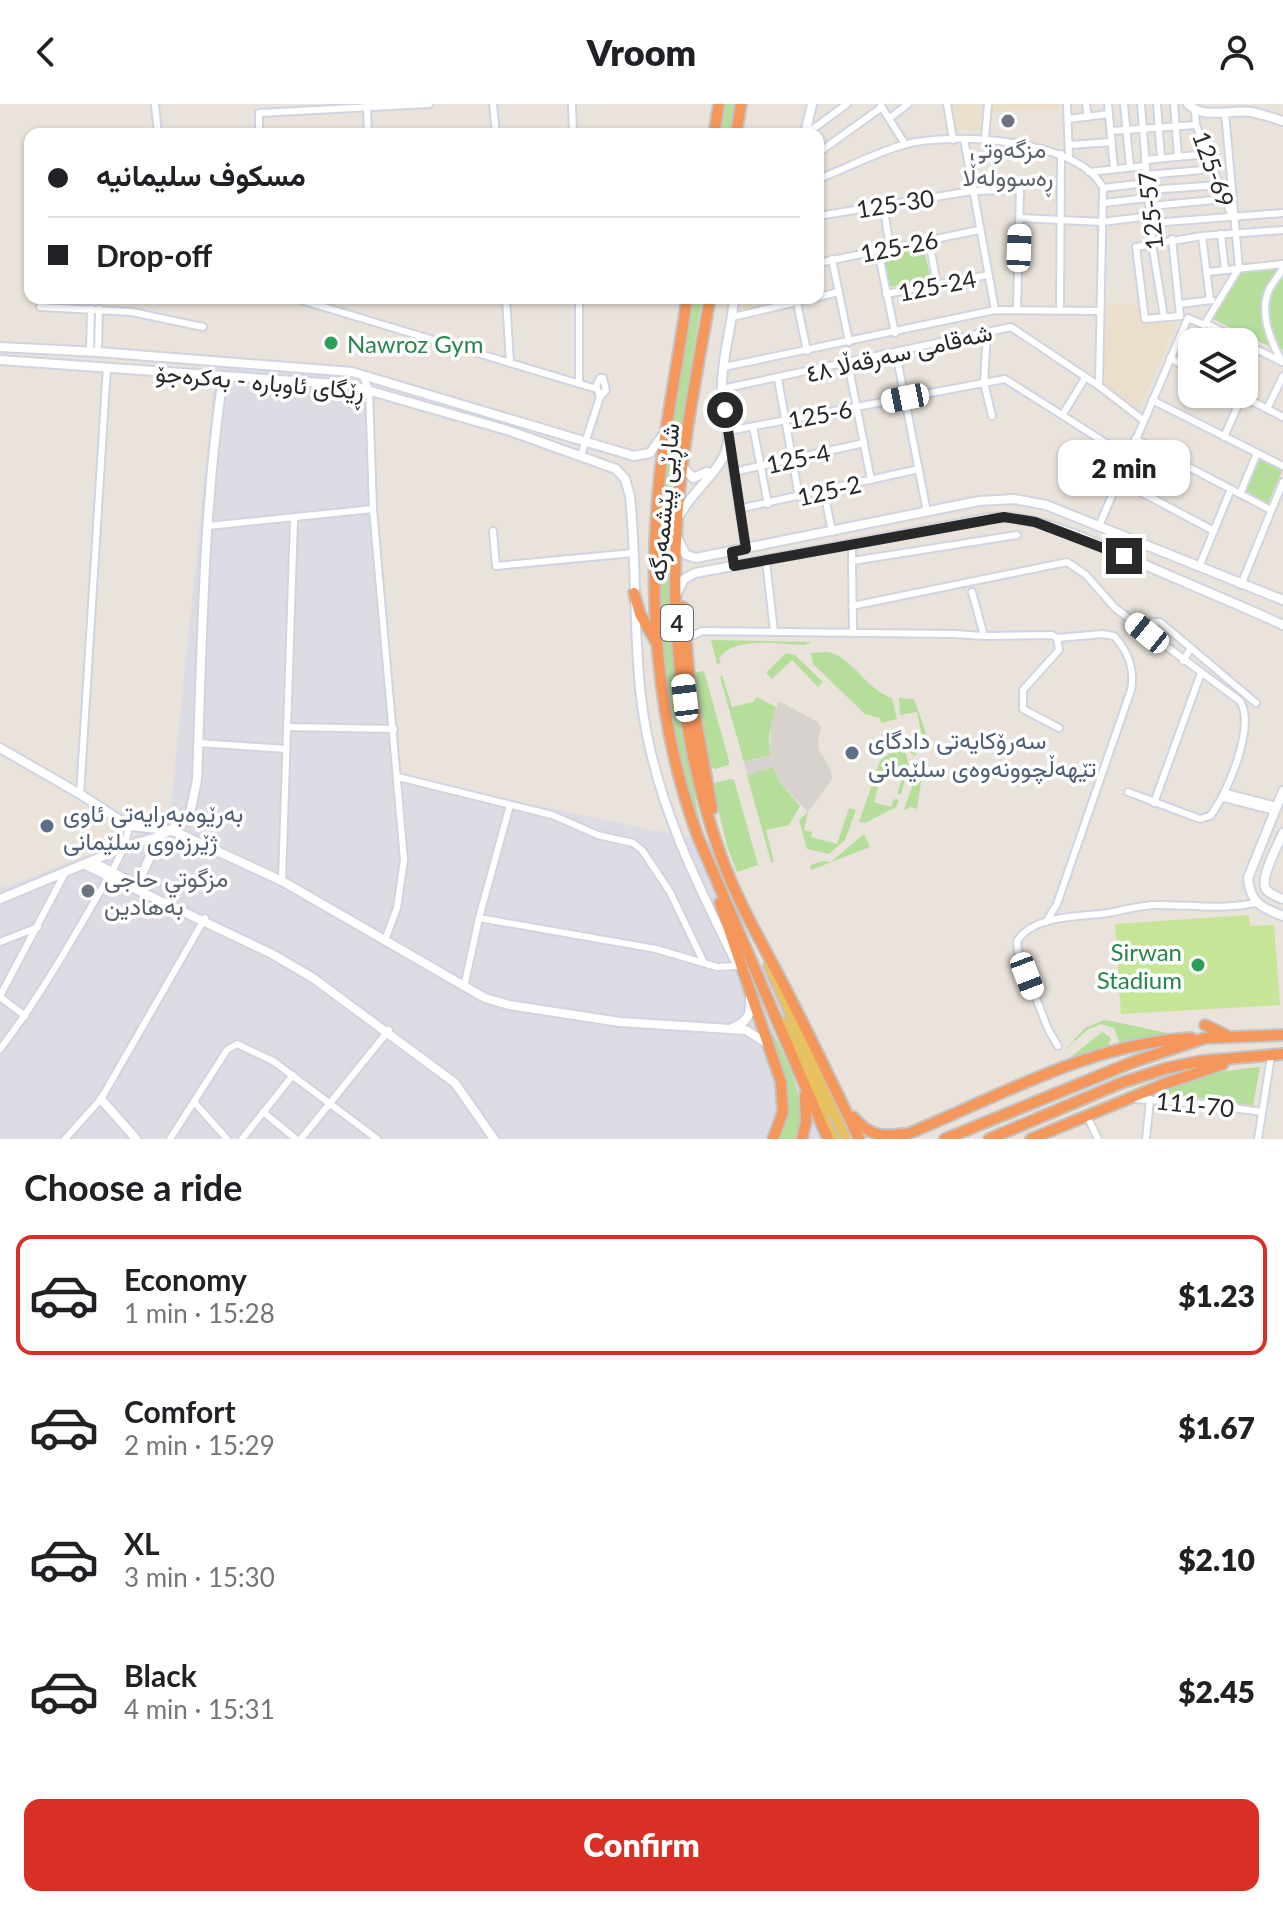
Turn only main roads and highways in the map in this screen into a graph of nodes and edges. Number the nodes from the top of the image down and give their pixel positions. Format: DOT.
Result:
graph roads {
  1 [pos="719,104"];
  2 [pos="741,104"];
  3 [pos="715,128"];
  4 [pos="737,128"];
  5 [pos="686,304"];
  6 [pos="709,304"];
  7 [pos="676,555"];
  8 [pos="634,593"];
  9 [pos="660,652"];
  10 [pos="714,835"];
  11 [pos="698,837"];
  12 [pos="731,915"];
  13 [pos="1205,1025"];
  14 [pos="1228,1035"];
  15 [pos="1283,1035"];
  16 [pos="1205,1038"];
  17 [pos="1277,1054"];
  18 [pos="1243,1059"];
  19 [pos="804,1085"];
  20 [pos="833,1128"];
  21 [pos="912,1133"];
  22 [pos="957,1136"];
  23 [pos="773,1139"];
  24 [pos="802,1139"];
  25 [pos="846,1139"];
  26 [pos="859,1139"];
  27 [pos="895,1139"];
  28 [pos="945,1139"];
  29 [pos="989,1139"];
  30 [pos="1031,1139"];
  1 -- 3 [label="highway"];
  2 -- 4 [label="highway"];
  5 -- 9 [label="highway, شاڕێی پێشمەرگە / 4"];
  6 -- 7 [label="highway, شاڕێی پێشمەرگە / 4"];
  7 -- 10 [label="highway"];
  7 -- 10 [label="highway, شاڕێی پێشمەرگە / 4"];
  8 -- 9 [label="highway"];
  9 -- 11 [label="highway, شاڕێی پێشمەرگە / 4"];
  10 -- 20 [label="highway, شاڕێی پێشمەرگە / 4"];
  11 -- 12 [label="highway, شاڕێی پێشمەرگە"];
  11 -- 23 [label="highway"];
  12 -- 19 [label="highway, شاڕێی پێشمەرگە"];
  12 -- 20 [label="main road"];
  13 -- 14 [label="highway"];
  14 -- 15 [label="highway"];
  14 -- 16 [label="highway"];
  16 -- 21 [label="highway"];
  16 -- 22 [label="highway"];
  17 -- 18 [label="highway"];
  18 -- 29 [label="highway"];
  18 -- 30 [label="highway"];
  19 -- 20 [label="highway, شاڕێی پێشمەرگە"];
  19 -- 24 [label="highway"];
  20 -- 21 [label="highway"];
  20 -- 25 [label="main road, bridge"];
  20 -- 26 [label="highway, 4"];
  21 -- 27 [label="highway"];
  22 -- 28 [label="highway"];
}
